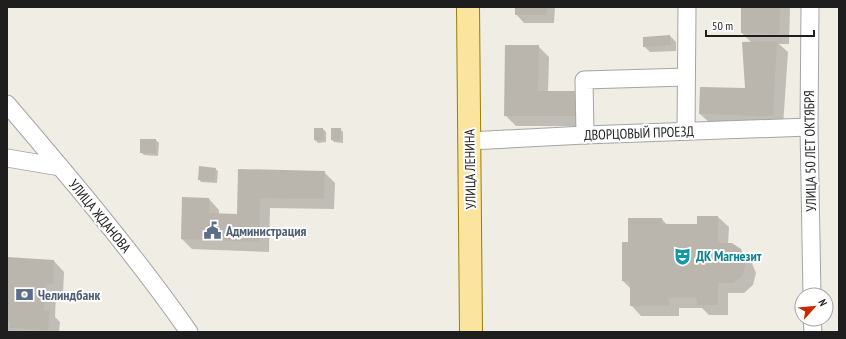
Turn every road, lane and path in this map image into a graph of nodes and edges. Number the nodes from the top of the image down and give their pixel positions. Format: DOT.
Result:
graph roads {
  1 [pos="468,7"];
  2 [pos="687,7"];
  3 [pos="810,7"];
  4 [pos="686,77"];
  5 [pos="7,104"];
  6 [pos="809,127"];
  7 [pos="686,131"];
  8 [pos="585,134"];
  9 [pos="469,141"];
  10 [pos="7,158"];
  11 [pos="60,167"];
  12 [pos="812,287"];
  13 [pos="189,332"];
  14 [pos="471,332"];
  1 -- 9 [label="main road, УЛИЦА ЛЕНИНА"];
  2 -- 4 [label="street"];
  3 -- 6 [label="street, УЛИЦА 50 ЛЕТ ОКТЯБРЯ"];
  4 -- 7 [label="street"];
  4 -- 8 [label="street"];
  5 -- 11 [label="street, УЛИЦА ЖДАНОВА"];
  6 -- 7 [label="street, ДВОРЦОВЫЙ ПРОЕЗД"];
  6 -- 12 [label="street, УЛИЦА 50 ЛЕТ ОКТЯБРЯ"];
  7 -- 8 [label="street, ДВОРЦОВЫЙ ПРОЕЗД"];
  8 -- 9 [label="street, ДВОРЦОВЫЙ ПРОЕЗД"];
  9 -- 14 [label="main road, УЛИЦА ЛЕНИНА"];
  10 -- 11 [label="street"];
  11 -- 13 [label="street, УЛИЦА ЖДАНОВА"];
}
